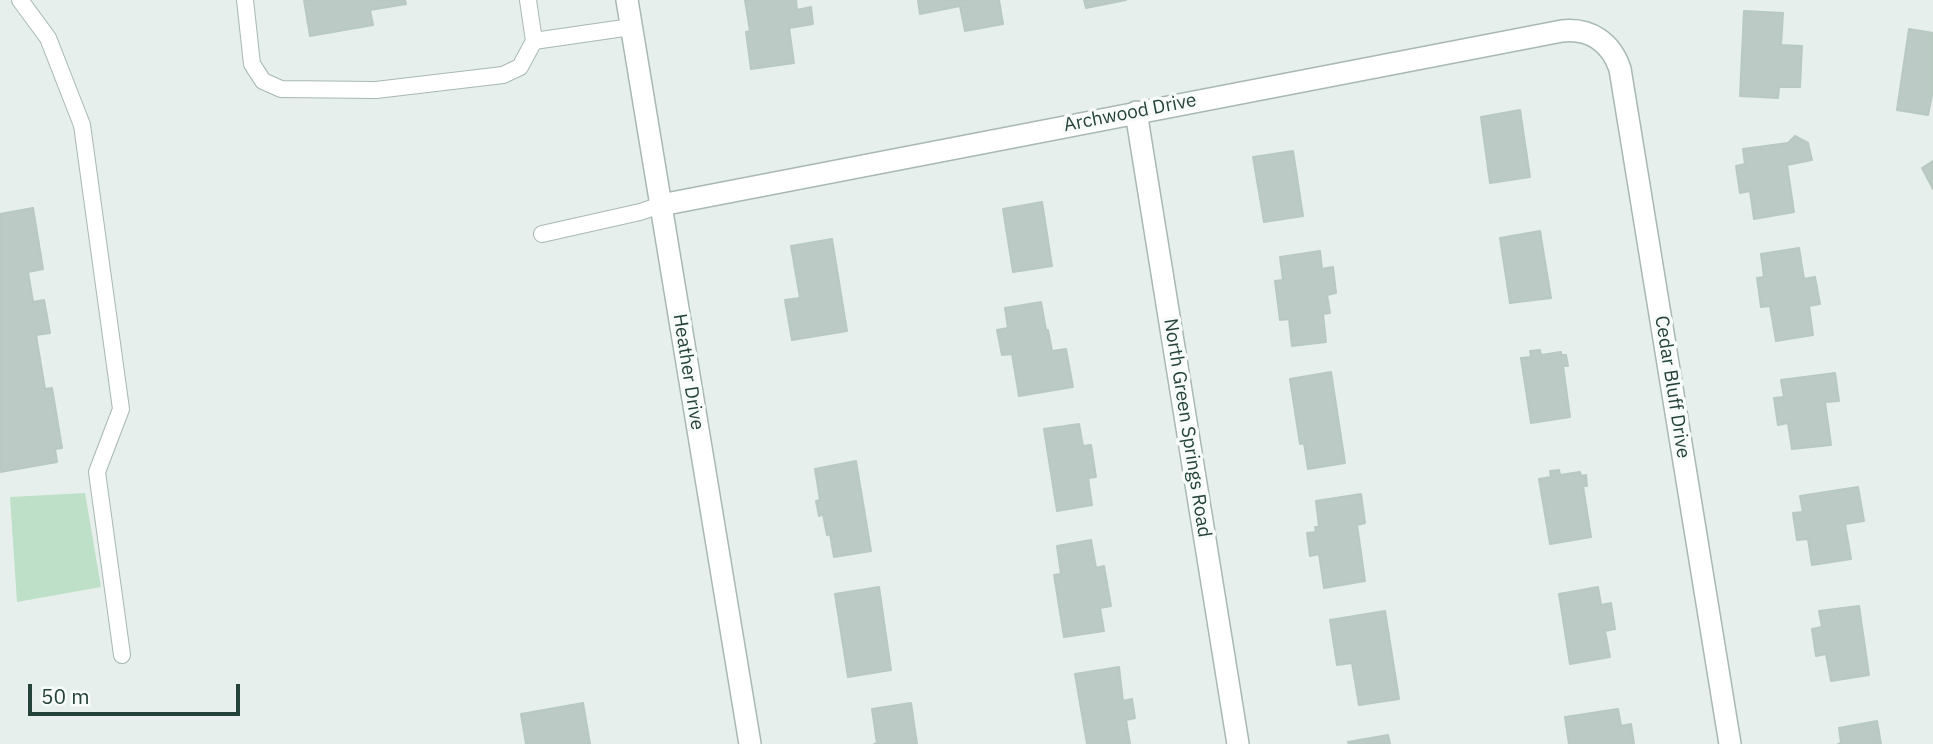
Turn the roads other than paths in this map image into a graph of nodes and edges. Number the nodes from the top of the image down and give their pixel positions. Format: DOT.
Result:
graph roads {
  1 [pos="20,0"];
  2 [pos="244,0"];
  3 [pos="528,0"];
  4 [pos="627,0"];
  5 [pos="631,27"];
  6 [pos="1598,38"];
  7 [pos="534,41"];
  8 [pos="1136,112"];
  9 [pos="661,205"];
  10 [pos="542,234"];
  11 [pos="122,655"];
  12 [pos="750,744"];
  13 [pos="1238,744"];
  14 [pos="1730,744"];
  1 -- 11 [label="lane"];
  2 -- 7 [label="lane"];
  3 -- 7 [label="lane"];
  4 -- 5 [label="street, Heather Drive"];
  5 -- 7 [label="lane"];
  5 -- 9 [label="street, Heather Drive"];
  6 -- 8 [label="street, Archwood Drive"];
  6 -- 14 [label="street, Cedar Bluff Drive"];
  8 -- 9 [label="street, Archwood Drive"];
  8 -- 13 [label="street, North Green Springs Road"];
  9 -- 10 [label="lane"];
  9 -- 12 [label="street, Heather Drive"];
}
